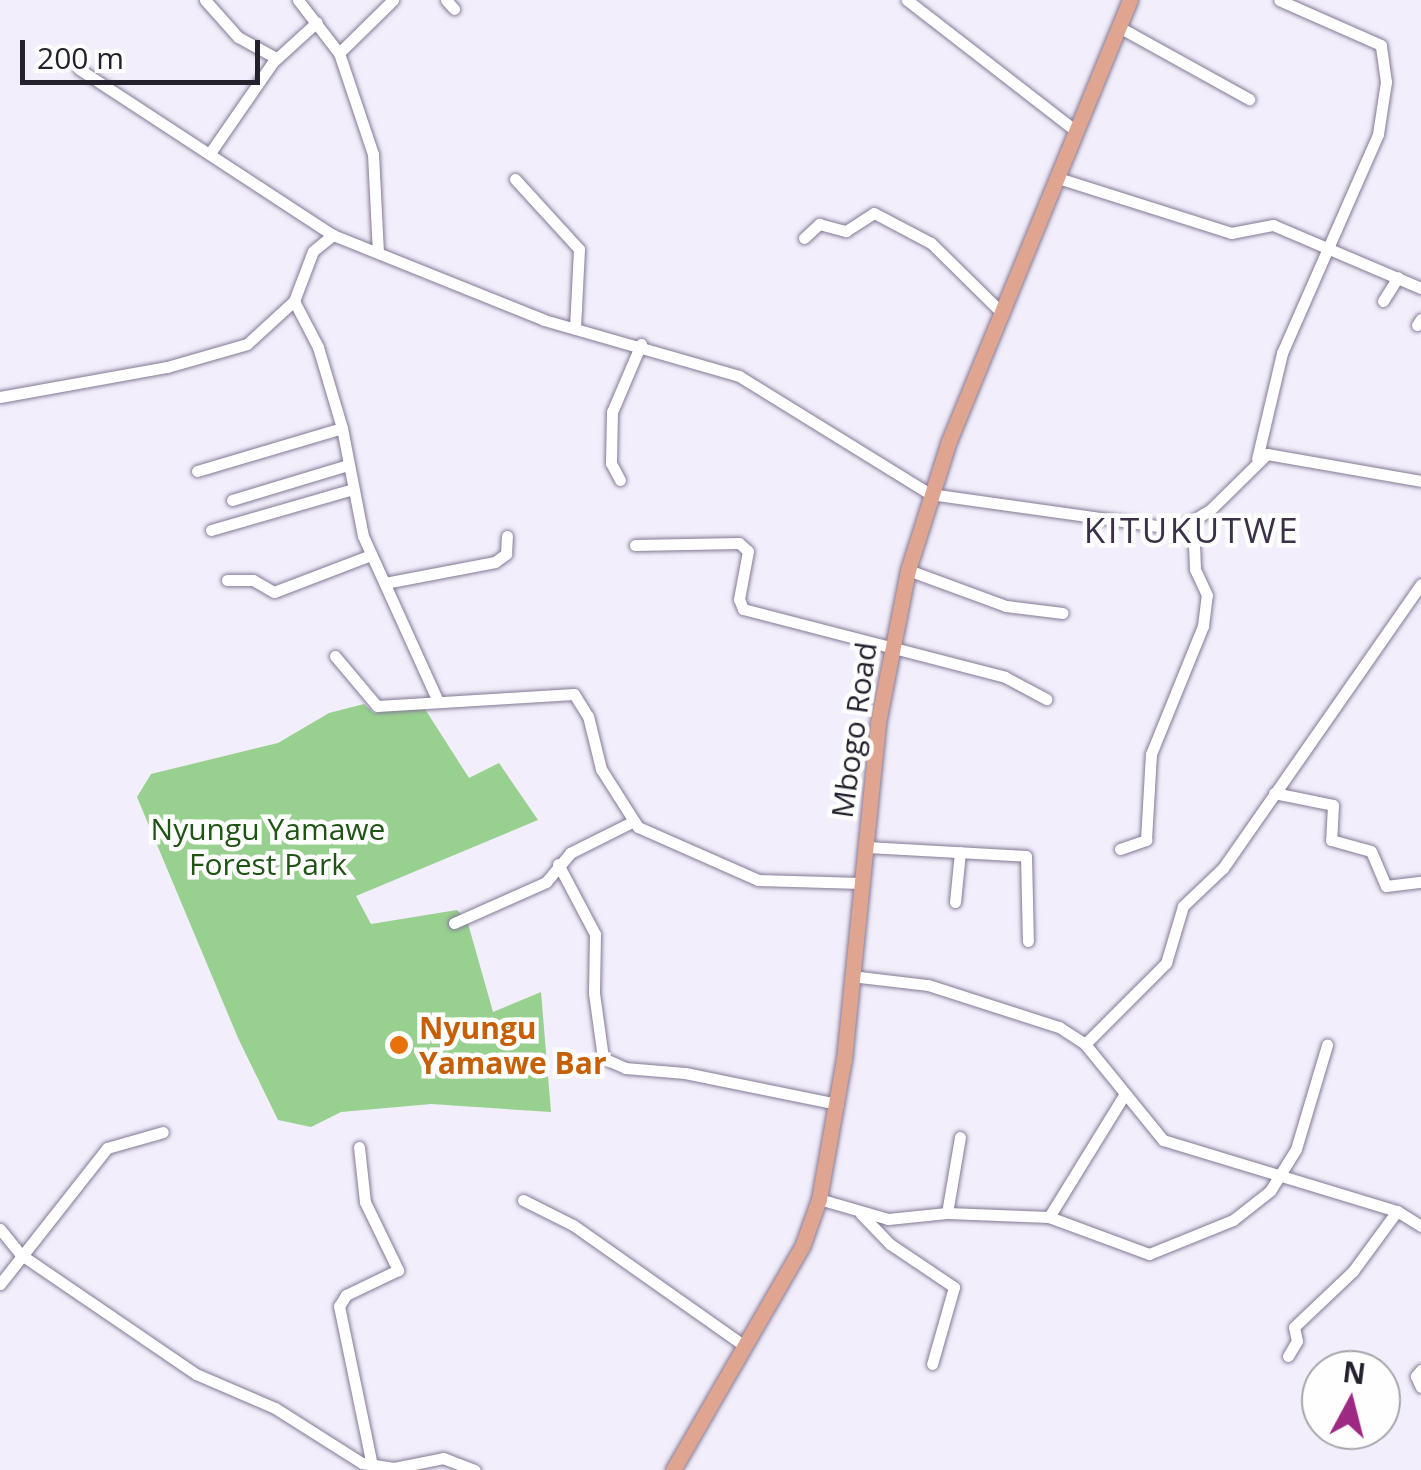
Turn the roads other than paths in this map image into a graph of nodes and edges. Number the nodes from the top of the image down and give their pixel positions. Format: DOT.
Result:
graph roads {
  1 [pos="205,0"];
  2 [pos="298,0"];
  3 [pos="393,0"];
  4 [pos="907,0"];
  5 [pos="1130,0"];
  6 [pos="1280,0"];
  7 [pos="317,22"];
  8 [pos="1120,27"];
  9 [pos="339,53"];
  10 [pos="276,58"];
  11 [pos="79,69"];
  12 [pos="1249,99"];
  13 [pos="1077,132"];
  14 [pos="210,153"];
  15 [pos="1058,178"];
  16 [pos="515,179"];
  17 [pos="333,235"];
  18 [pos="804,238"];
  19 [pos="1327,250"];
  20 [pos="378,252"];
  21 [pos="1398,277"];
  22 [pos="1421,288"];
  23 [pos="294,301"];
  24 [pos="1383,301"];
  25 [pos="1003,314"];
  26 [pos="575,329"];
  27 [pos="641,344"];
  28 [pos="0,397"];
  29 [pos="342,428"];
  30 [pos="1257,459"];
  31 [pos="348,465"];
  32 [pos="197,471"];
  33 [pos="620,480"];
  34 [pos="1421,481"];
  35 [pos="353,489"];
  36 [pos="930,494"];
  37 [pos="232,500"];
  38 [pos="1194,520"];
  39 [pos="211,530"];
  40 [pos="507,536"];
  41 [pos="636,545"];
  42 [pos="371,555"];
  43 [pos="908,570"];
  44 [pos="227,580"];
  45 [pos="385,584"];
  46 [pos="1421,584"];
  47 [pos="1062,613"];
  48 [pos="892,648"];
  49 [pos="336,656"];
  50 [pos="437,699"];
  51 [pos="1046,699"];
  52 [pos="1274,793"];
  53 [pos="632,822"];
  54 [pos="867,847"];
  55 [pos="1120,849"];
  56 [pos="960,852"];
  57 [pos="558,864"];
  58 [pos="1421,882"];
  59 [pos="861,883"];
  60 [pos="955,902"];
  61 [pos="454,923"];
  62 [pos="1028,941"];
  63 [pos="851,976"];
  64 [pos="1086,1044"];
  65 [pos="1327,1046"];
  66 [pos="1124,1095"];
  67 [pos="838,1104"];
  68 [pos="163,1132"];
  69 [pos="960,1137"];
  70 [pos="359,1148"];
  71 [pos="1283,1176"];
  72 [pos="819,1199"];
  73 [pos="523,1200"];
  74 [pos="1397,1211"];
  75 [pos="947,1212"];
  76 [pos="861,1214"];
  77 [pos="1048,1217"];
  78 [pos="1421,1226"];
  79 [pos="0,1228"];
  80 [pos="20,1254"];
  81 [pos="0,1284"];
  82 [pos="742,1344"];
  83 [pos="1288,1356"];
  84 [pos="932,1364"];
  85 [pos="1421,1370"];
  86 [pos="1421,1387"];
  87 [pos="372,1466"];
  88 [pos="474,1470"];
  89 [pos="673,1470"];
  1 -- 10 [label="street"];
  2 -- 7 [label="street"];
  3 -- 9 [label="street"];
  4 -- 13 [label="street"];
  5 -- 8 [label="main road, Mbogo Road"];
  6 -- 19 [label="street"];
  7 -- 9 [label="street"];
  7 -- 10 [label="street"];
  8 -- 12 [label="street"];
  8 -- 13 [label="main road, Mbogo Road"];
  9 -- 20 [label="street"];
  10 -- 14 [label="street"];
  11 -- 14 [label="street"];
  13 -- 15 [label="main road, Mbogo Road"];
  14 -- 17 [label="street"];
  15 -- 19 [label="street"];
  15 -- 25 [label="main road, Mbogo Road"];
  16 -- 26 [label="street"];
  17 -- 20 [label="street"];
  17 -- 23 [label="street"];
  18 -- 25 [label="street"];
  19 -- 21 [label="street"];
  19 -- 30 [label="street"];
  20 -- 26 [label="street"];
  21 -- 22 [label="street"];
  21 -- 24 [label="street"];
  23 -- 28 [label="street"];
  23 -- 29 [label="street"];
  25 -- 36 [label="main road, Mbogo Road"];
  26 -- 27 [label="street"];
  27 -- 33 [label="street"];
  27 -- 36 [label="street"];
  29 -- 31 [label="street"];
  29 -- 32 [label="street"];
  30 -- 34 [label="street"];
  30 -- 38 [label="street"];
  31 -- 35 [label="street"];
  31 -- 37 [label="street"];
  35 -- 39 [label="street"];
  35 -- 42 [label="street"];
  36 -- 38 [label="street"];
  36 -- 43 [label="main road, Mbogo Road"];
  38 -- 55 [label="street"];
  40 -- 45 [label="street"];
  41 -- 48 [label="street"];
  42 -- 44 [label="street"];
  42 -- 45 [label="street"];
  43 -- 47 [label="street"];
  43 -- 48 [label="main road, Mbogo Road"];
  45 -- 50 [label="street"];
  46 -- 52 [label="street"];
  48 -- 51 [label="street"];
  48 -- 54 [label="main road, Mbogo Road"];
  49 -- 50 [label="street"];
  50 -- 53 [label="street"];
  52 -- 58 [label="street"];
  52 -- 64 [label="street"];
  53 -- 57 [label="street"];
  53 -- 59 [label="street"];
  54 -- 56 [label="street"];
  54 -- 59 [label="main road, Mbogo Road"];
  56 -- 60 [label="street"];
  56 -- 62 [label="street"];
  57 -- 61 [label="street"];
  57 -- 67 [label="street"];
  59 -- 63 [label="main road, Mbogo Road"];
  63 -- 64 [label="street"];
  63 -- 67 [label="main road, Mbogo Road"];
  64 -- 66 [label="street"];
  65 -- 71 [label="street"];
  66 -- 71 [label="street"];
  66 -- 77 [label="street"];
  67 -- 72 [label="main road, Mbogo Road"];
  68 -- 80 [label="street"];
  69 -- 75 [label="street"];
  70 -- 87 [label="street"];
  71 -- 74 [label="street"];
  71 -- 77 [label="street"];
  72 -- 76 [label="street"];
  72 -- 82 [label="main road, Mbogo Road"];
  73 -- 82 [label="street"];
  74 -- 78 [label="street"];
  74 -- 83 [label="street"];
  75 -- 76 [label="street"];
  75 -- 77 [label="street"];
  76 -- 84 [label="street"];
  79 -- 80 [label="street"];
  80 -- 81 [label="street"];
  80 -- 87 [label="street"];
  82 -- 89 [label="main road, Mbogo Road"];
  85 -- 86 [label="street"];
  87 -- 88 [label="street"];
}
